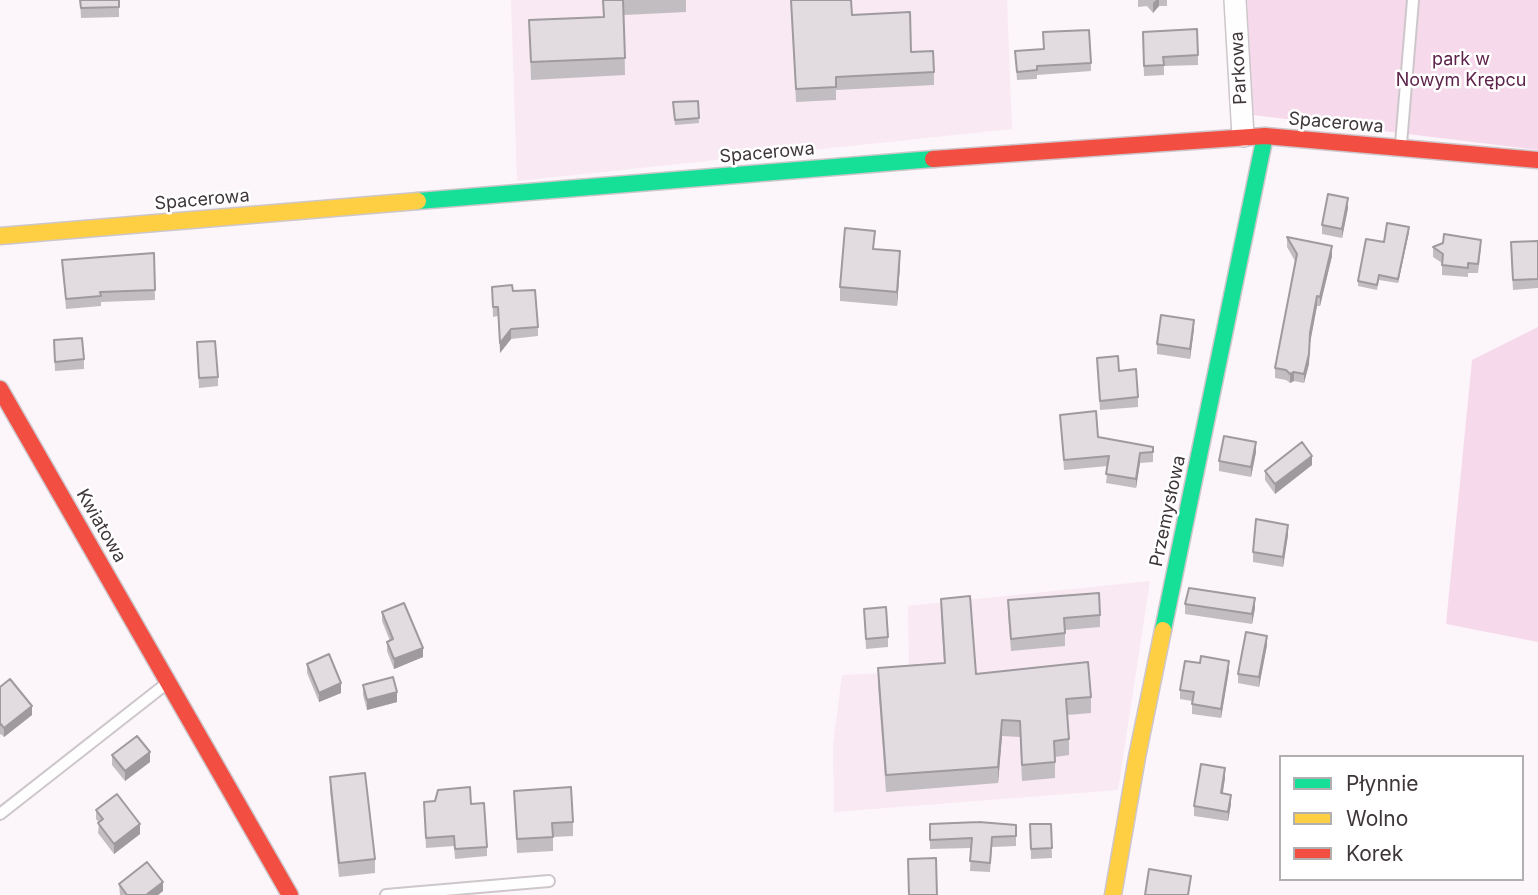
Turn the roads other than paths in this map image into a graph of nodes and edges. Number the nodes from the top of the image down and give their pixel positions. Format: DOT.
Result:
graph roads {
  1 [pos="1235,0"];
  2 [pos="1413,0"];
  3 [pos="1243,136"];
  4 [pos="1265,136"];
  5 [pos="1401,148"];
  6 [pos="1538,160"];
  7 [pos="0,236"];
  8 [pos="0,389"];
  9 [pos="168,682"];
  10 [pos="0,814"];
  11 [pos="549,881"];
  12 [pos="290,895"];
  13 [pos="386,895"];
  14 [pos="1113,895"];
  1 -- 3 [label="street, Parkowa"];
  2 -- 5 [label="lane"];
  3 -- 4 [label="street, Spacerowa"];
  3 -- 7 [label="street, Spacerowa"];
  4 -- 5 [label="street, Spacerowa"];
  4 -- 14 [label="street, Przemysłowa"];
  5 -- 6 [label="street, Spacerowa"];
  8 -- 9 [label="street, Kwiatowa"];
  9 -- 10 [label="lane"];
  9 -- 12 [label="street, Kwiatowa"];
  11 -- 13 [label="lane"];
}
